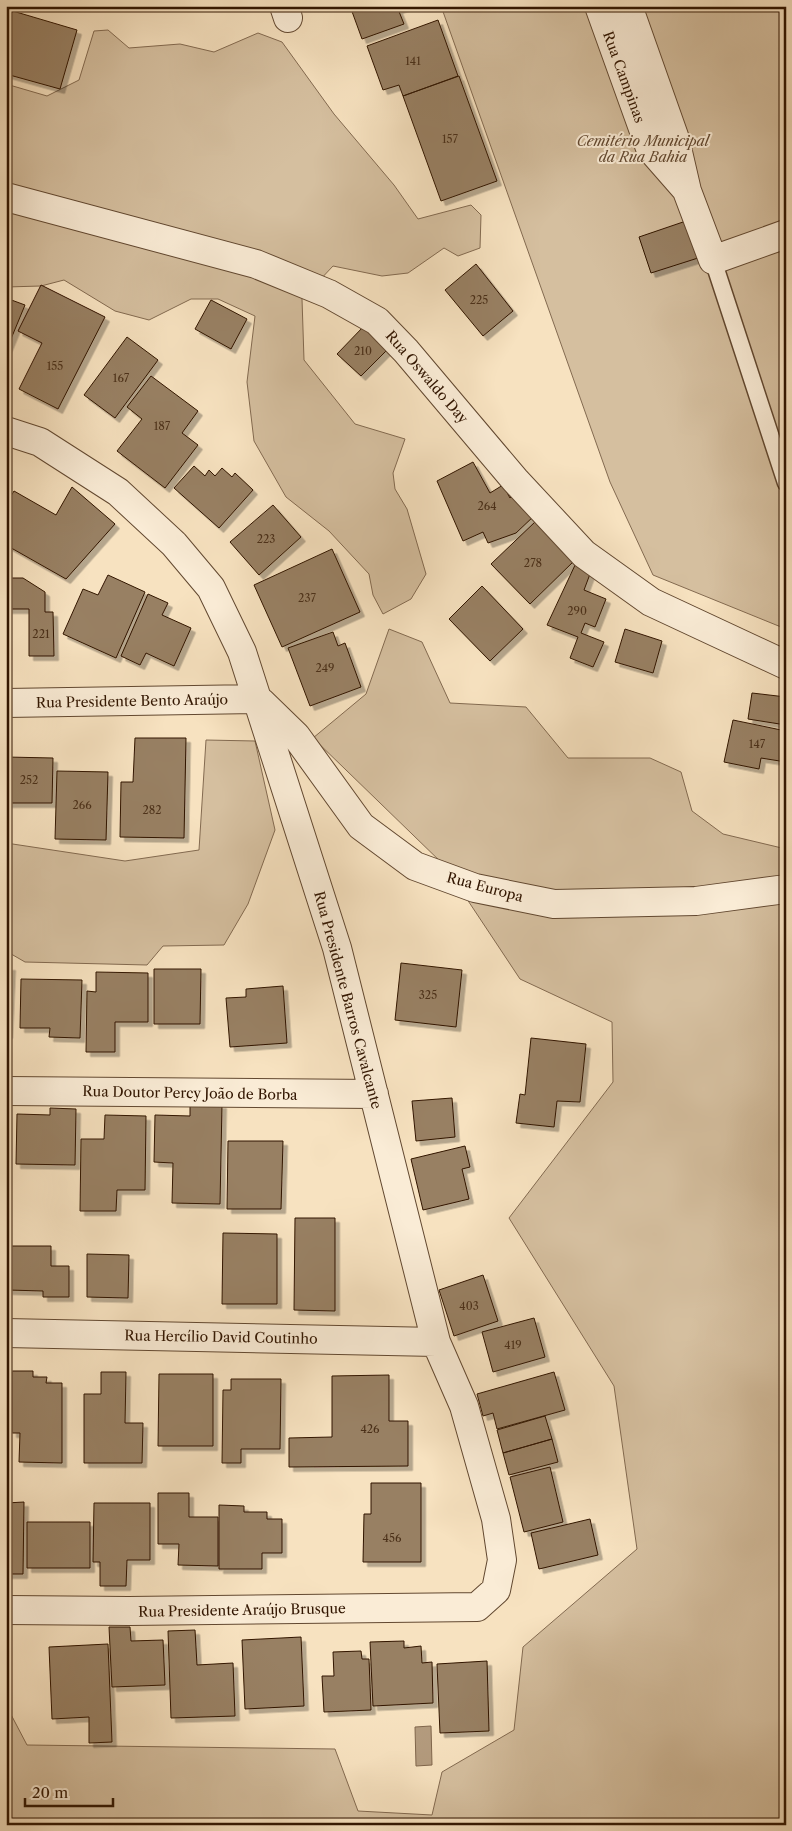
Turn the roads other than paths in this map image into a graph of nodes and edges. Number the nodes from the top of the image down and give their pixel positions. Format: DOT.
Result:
graph roads {
  1 [pos="599,6"];
  2 [pos="628,6"];
  3 [pos="675,139"];
  4 [pos="650,148"];
  5 [pos="687,191"];
  6 [pos="6,197"];
  7 [pos="786,234"];
  8 [pos="712,260"];
  9 [pos="6,431"];
  10 [pos="786,482"];
  11 [pos="786,665"];
  12 [pos="258,699"];
  13 [pos="6,703"];
  14 [pos="786,889"];
  15 [pos="6,1091"];
  16 [pos="374,1094"];
  17 [pos="6,1333"];
  18 [pos="436,1342"];
  19 [pos="477,1607"];
  20 [pos="6,1610"];
  1 -- 4 [label="street, Rua Campinas"];
  2 -- 3 [label="street, Rua Campinas"];
  3 -- 4 [label="lane"];
  3 -- 5 [label="street, Rua Campinas"];
  4 -- 5 [label="street"];
  5 -- 8 [label="street"];
  6 -- 11 [label="street, Rua Oswaldo Day"];
  7 -- 8 [label="street"];
  8 -- 10 [label="lane"];
  9 -- 12 [label="street, Rua Presidente Barros Cavalcante"];
  12 -- 13 [label="street, Rua Presidente Bento Araújo"];
  12 -- 14 [label="street, Rua Europa"];
  12 -- 16 [label="street, Rua Presidente Barros Cavalcante"];
  15 -- 16 [label="street, Rua Doutor Percy João de Borba"];
  16 -- 18 [label="street, Rua Presidente Barros Cavalcante"];
  17 -- 18 [label="street, Rua Hercílio David Coutinho"];
  18 -- 19 [label="street, Rua Presidente Barros Cavalcante"];
  19 -- 20 [label="street, Rua Presidente Araújo Brusque"];
}
